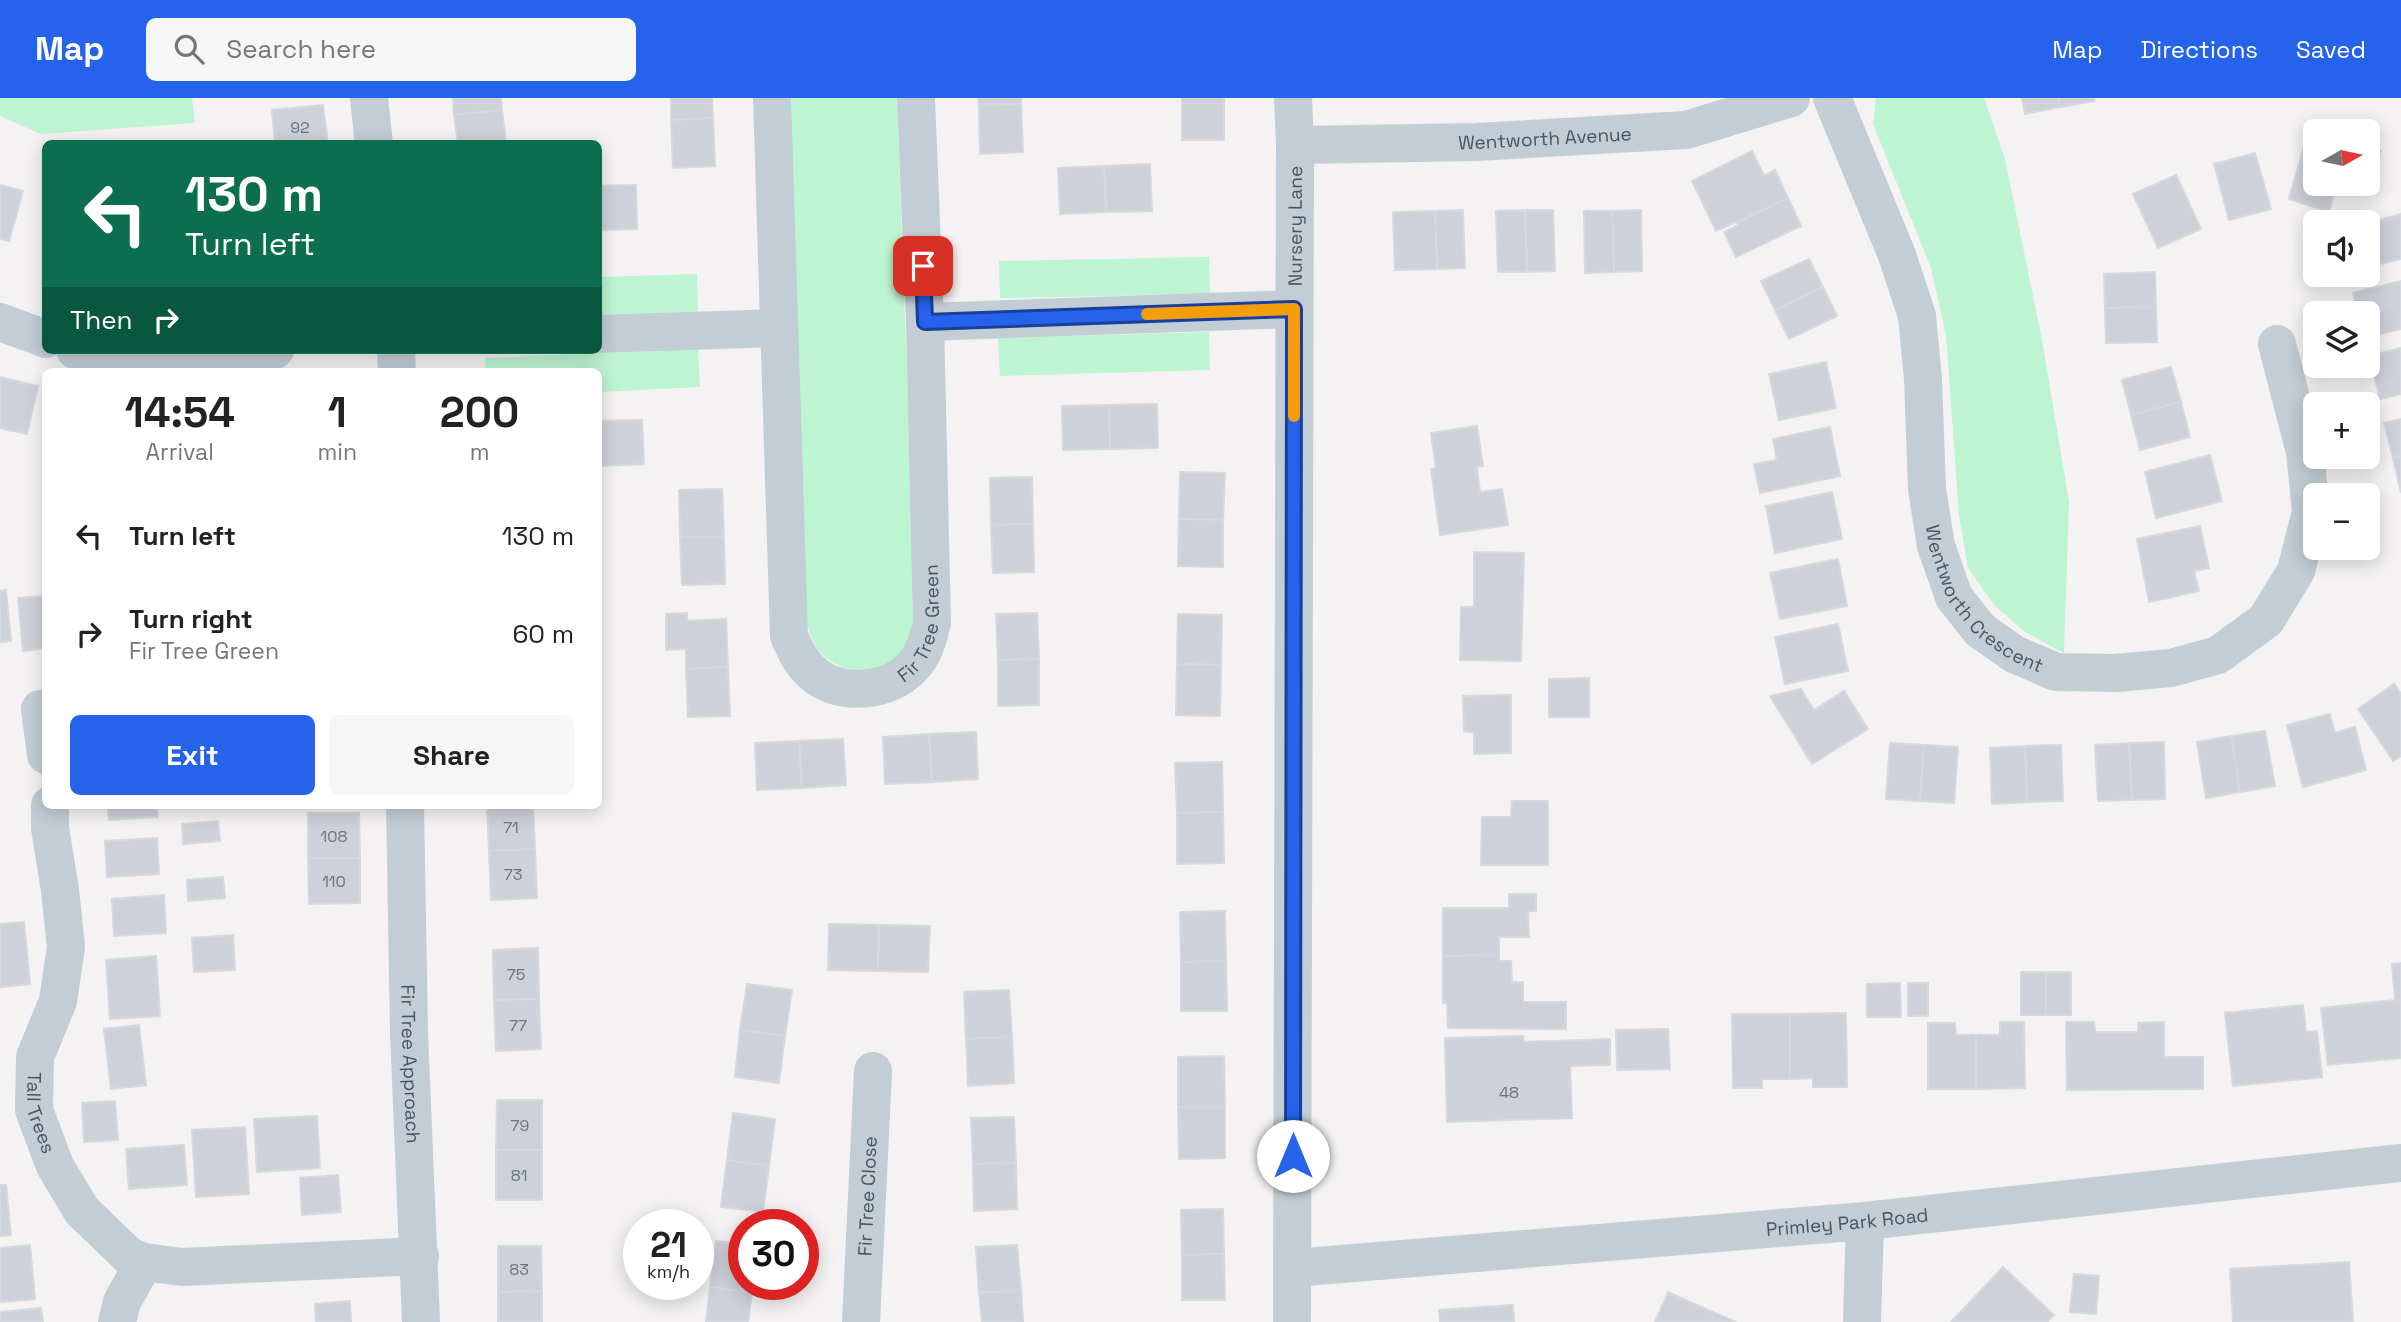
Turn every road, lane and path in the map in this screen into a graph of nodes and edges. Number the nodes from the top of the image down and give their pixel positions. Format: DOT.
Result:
graph roads {
  1 [pos="369,98"];
  2 [pos="772,98"];
  3 [pos="916,98"];
  4 [pos="1293,98"];
  5 [pos="1791,98"];
  6 [pos="1832,98"];
  7 [pos="374,140"];
  8 [pos="1295,145"];
  9 [pos="1294,309"];
  10 [pos="0,322"];
  11 [pos="925,322"];
  12 [pos="779,328"];
  13 [pos="602,334"];
  14 [pos="42,338"];
  15 [pos="2277,344"];
  16 [pos="86,354"];
  17 [pos="225,354"];
  18 [pos="40,709"];
  19 [pos="42,724"];
  20 [pos="50,809"];
  21 [pos="405,809"];
  22 [pos="873,1071"];
  23 [pos="2401,1163"];
  24 [pos="1865,1220"];
  25 [pos="420,1256"];
  26 [pos="144,1262"];
  27 [pos="1293,1268"];
  28 [pos="117,1322"];
  29 [pos="421,1322"];
  30 [pos="861,1322"];
  31 [pos="1292,1322"];
  32 [pos="1862,1322"];
  1 -- 7 [label="street"];
  2 -- 12 [label="street, Fir Tree Green"];
  3 -- 11 [label="street, Fir Tree Green"];
  4 -- 8 [label="street, Nursery Lane"];
  5 -- 8 [label="street, Wentworth Avenue"];
  6 -- 15 [label="street, Wentworth Crescent"];
  8 -- 9 [label="street, Nursery Lane"];
  9 -- 11 [label="street"];
  9 -- 27 [label="street, Nursery Lane"];
  10 -- 14 [label="street"];
  11 -- 12 [label="street, Fir Tree Green"];
  12 -- 13 [label="street"];
  16 -- 17 [label="street"];
  18 -- 19 [label="street"];
  20 -- 26 [label="street, Tall Trees"];
  21 -- 25 [label="street, Fir Tree Approach"];
  22 -- 30 [label="street, Fir Tree Close"];
  23 -- 24 [label="street, Primley Park Road"];
  24 -- 27 [label="street, Primley Park Road"];
  24 -- 32 [label="street"];
  25 -- 26 [label="street, Tall Trees"];
  25 -- 29 [label="street, Fir Tree Approach"];
  26 -- 28 [label="street"];
  27 -- 31 [label="street, Nursery Lane"];
}
